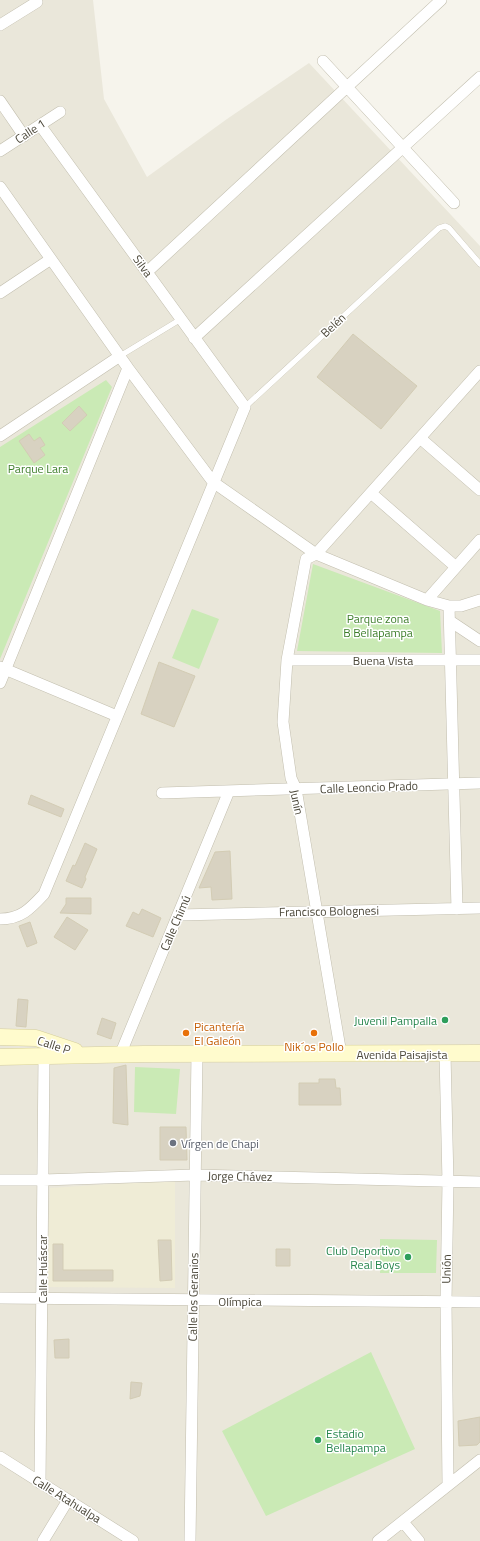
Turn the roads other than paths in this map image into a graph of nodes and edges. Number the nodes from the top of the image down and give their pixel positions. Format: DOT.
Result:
graph roads {
  1 [pos="441,0"];
  2 [pos="37,2"];
  3 [pos="0,25"];
  4 [pos="323,61"];
  5 [pos="480,77"];
  6 [pos="346,86"];
  7 [pos="0,101"];
  8 [pos="60,112"];
  9 [pos="40,125"];
  10 [pos="24,136"];
  11 [pos="403,147"];
  12 [pos="0,151"];
  13 [pos="0,187"];
  14 [pos="454,203"];
  15 [pos="51,258"];
  16 [pos="480,264"];
  17 [pos="147,272"];
  18 [pos="0,293"];
  19 [pos="181,319"];
  20 [pos="194,338"];
  21 [pos="120,356"];
  22 [pos="128,368"];
  23 [pos="480,371"];
  24 [pos="471,381"];
  25 [pos="480,388"];
  26 [pos="245,407"];
  27 [pos="0,436"];
  28 [pos="420,438"];
  29 [pos="213,482"];
  30 [pos="480,490"];
  31 [pos="371,493"];
  32 [pos="480,540"];
  33 [pos="316,554"];
  34 [pos="456,567"];
  35 [pos="427,600"];
  36 [pos="480,600"];
  37 [pos="449,606"];
  38 [pos="450,621"];
  39 [pos="480,641"];
  40 [pos="287,660"];
  41 [pos="450,660"];
  42 [pos="480,660"];
  43 [pos="3,668"];
  44 [pos="0,683"];
  45 [pos="117,716"];
  46 [pos="480,783"];
  47 [pos="454,784"];
  48 [pos="296,789"];
  49 [pos="229,791"];
  50 [pos="162,793"];
  51 [pos="480,908"];
  52 [pos="457,909"];
  53 [pos="317,912"];
  54 [pos="178,915"];
  55 [pos="0,919"];
  56 [pos="0,1037"];
  57 [pos="84,1054"];
  58 [pos="120,1054"];
  59 [pos="197,1054"];
  60 [pos="341,1054"];
  61 [pos="445,1054"];
  62 [pos="480,1054"];
  63 [pos="44,1056"];
  64 [pos="0,1057"];
  65 [pos="195,1175"];
  66 [pos="0,1180"];
  67 [pos="43,1180"];
  68 [pos="448,1182"];
  69 [pos="480,1182"];
  70 [pos="0,1298"];
  71 [pos="42,1299"];
  72 [pos="193,1301"];
  73 [pos="446,1302"];
  74 [pos="480,1302"];
  75 [pos="0,1457"];
  76 [pos="480,1460"];
  77 [pos="40,1483"];
  78 [pos="448,1484"];
  79 [pos="68,1500"];
  80 [pos="403,1522"];
  81 [pos="43,1541"];
  82 [pos="133,1541"];
  83 [pos="190,1541"];
  84 [pos="378,1541"];
  85 [pos="419,1541"];
  1 -- 6 [label="street"];
  2 -- 3 [label="street"];
  4 -- 6 [label="street"];
  5 -- 11 [label="street"];
  6 -- 11 [label="street"];
  6 -- 17 [label="street"];
  7 -- 10 [label="street"];
  8 -- 9 [label="street, Calle 1"];
  9 -- 10 [label="street, Calle 1"];
  9 -- 17 [label="street, Silva"];
  10 -- 12 [label="street, Calle 1"];
  11 -- 14 [label="street"];
  11 -- 20 [label="street"];
  13 -- 15 [label="street"];
  15 -- 18 [label="street"];
  15 -- 21 [label="street"];
  16 -- 26 [label="lane, Belén"];
  17 -- 19 [label="street, Silva"];
  19 -- 20 [label="street, Silva"];
  19 -- 21 [label="lane"];
  20 -- 26 [label="street, Silva"];
  21 -- 22 [label="street"];
  21 -- 27 [label="street"];
  22 -- 29 [label="street"];
  22 -- 43 [label="street"];
  23 -- 24 [label="street"];
  24 -- 25 [label="street"];
  24 -- 28 [label="street"];
  26 -- 29 [label="street, Belén"];
  28 -- 30 [label="street"];
  28 -- 31 [label="street"];
  29 -- 33 [label="street"];
  29 -- 45 [label="street, Belén"];
  31 -- 33 [label="street"];
  31 -- 34 [label="street"];
  32 -- 34 [label="street"];
  33 -- 35 [label="street"];
  33 -- 40 [label="street, Junín"];
  34 -- 35 [label="street"];
  35 -- 37 [label="street"];
  36 -- 37 [label="street"];
  37 -- 38 [label="street"];
  38 -- 39 [label="street"];
  38 -- 41 [label="street"];
  40 -- 41 [label="street, Buena Vista"];
  40 -- 48 [label="street, Junín"];
  41 -- 42 [label="street, Buena Vista"];
  41 -- 47 [label="street"];
  43 -- 44 [label="street"];
  43 -- 45 [label="street"];
  45 -- 55 [label="street, Belén"];
  46 -- 47 [label="street, Calle Leoncio Prado"];
  47 -- 48 [label="street, Calle Leoncio Prado"];
  47 -- 52 [label="street"];
  48 -- 49 [label="street, Calle Leoncio Prado"];
  48 -- 53 [label="street, Junín"];
  49 -- 50 [label="street, Calle Leoncio Prado"];
  49 -- 54 [label="street, Calle Chimú"];
  51 -- 52 [label="street, Francisco Bolognesi"];
  52 -- 53 [label="street, Francisco Bolognesi"];
  53 -- 54 [label="street, Francisco Bolognesi"];
  53 -- 60 [label="street, Junín"];
  54 -- 58 [label="street, Calle Chimú"];
  56 -- 57 [label="main road, Calle P"];
  57 -- 58 [label="main road, Avenida Paisajista"];
  57 -- 63 [label="main road, Avenida Paisajista"];
  58 -- 59 [label="main road, Avenida Paisajista"];
  59 -- 60 [label="main road, Avenida Paisajista"];
  59 -- 65 [label="street, Calle los Geranios"];
  60 -- 61 [label="main road, Avenida Paisajista"];
  61 -- 62 [label="main road, Avenida Paisajista"];
  61 -- 68 [label="street, Unión"];
  63 -- 64 [label="main road, Avenida Paisajista"];
  63 -- 67 [label="street, Calle Huáscar"];
  65 -- 67 [label="street, Jorge Chávez"];
  65 -- 68 [label="street, Jorge Chávez"];
  65 -- 72 [label="street, Calle los Geranios"];
  66 -- 67 [label="street, Jorge Chávez"];
  67 -- 71 [label="street, Calle Huáscar"];
  68 -- 69 [label="street, Jorge Chávez"];
  68 -- 73 [label="street, Unión"];
  70 -- 71 [label="street, Olímpica"];
  71 -- 72 [label="street, Olímpica"];
  71 -- 77 [label="street, Calle Huáscar"];
  72 -- 73 [label="street, Olímpica"];
  72 -- 83 [label="street, Calle los Geranios"];
  73 -- 74 [label="street, Olímpica"];
  73 -- 78 [label="street, Unión"];
  75 -- 77 [label="street, Calle Atahualpa"];
  76 -- 78 [label="street"];
  77 -- 79 [label="street, Calle Atahualpa"];
  78 -- 80 [label="street"];
  79 -- 81 [label="street"];
  79 -- 82 [label="street, Calle Atahualpa"];
  80 -- 84 [label="street"];
  80 -- 85 [label="street"];
}
